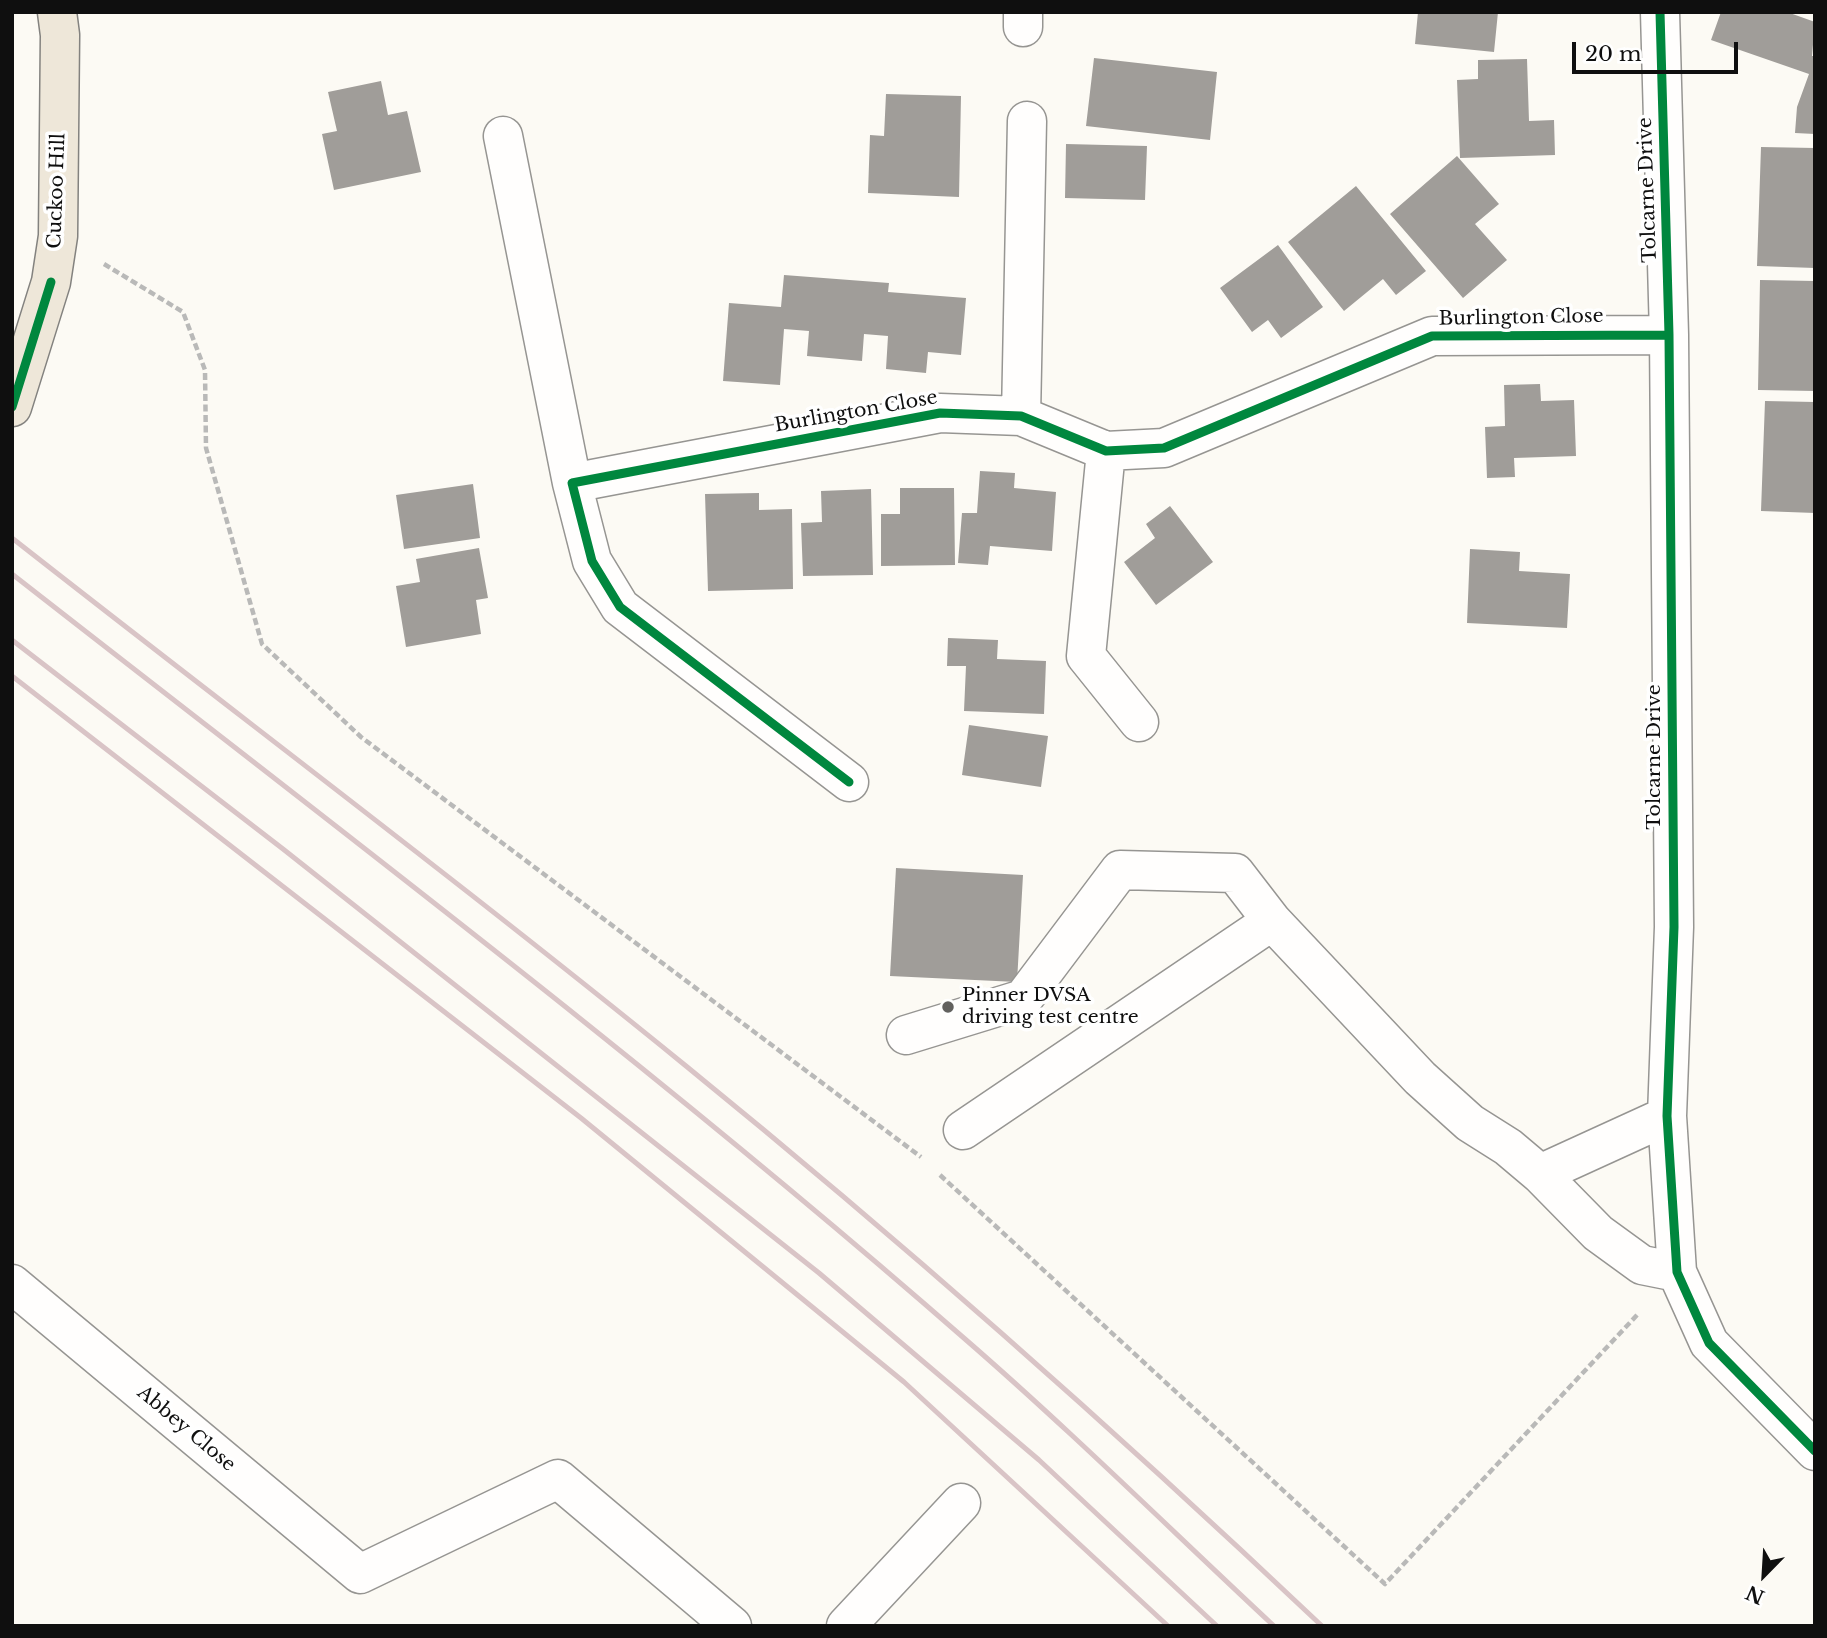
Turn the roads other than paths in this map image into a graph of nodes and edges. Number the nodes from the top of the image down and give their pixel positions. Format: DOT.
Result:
graph roads {
  1 [pos="57,12"];
  2 [pos="1660,12"];
  3 [pos="1027,121"];
  4 [pos="503,136"];
  5 [pos="1669,334"];
  6 [pos="12,407"];
  7 [pos="1021,416"];
  8 [pos="1106,451"];
  9 [pos="572,483"];
  10 [pos="1139,722"];
  11 [pos="849,782"];
  12 [pos="1272,921"];
  13 [pos="906,1035"];
  14 [pos="1667,1115"];
  15 [pos="963,1130"];
  16 [pos="1540,1174"];
  17 [pos="1677,1272"];
  18 [pos="12,1284"];
  19 [pos="1815,1451"];
  20 [pos="961,1503"];
  21 [pos="732,1626"];
  22 [pos="846,1626"];
  1 -- 6 [label="main road, Cuckoo Hill"];
  2 -- 5 [label="street, Tolcarne Drive"];
  3 -- 7 [label="street"];
  4 -- 9 [label="street"];
  5 -- 8 [label="street, Burlington Close"];
  5 -- 14 [label="street, Tolcarne Drive"];
  7 -- 8 [label="street, Burlington Close"];
  7 -- 9 [label="street, Burlington Close"];
  8 -- 10 [label="street"];
  9 -- 11 [label="street"];
  12 -- 13 [label="street"];
  12 -- 15 [label="street"];
  12 -- 16 [label="street"];
  14 -- 16 [label="street"];
  14 -- 17 [label="street, Tolcarne Drive"];
  16 -- 17 [label="street"];
  17 -- 19 [label="street, Tolcarne Drive"];
  18 -- 21 [label="street, Abbey Close"];
  20 -- 22 [label="street"];
}
